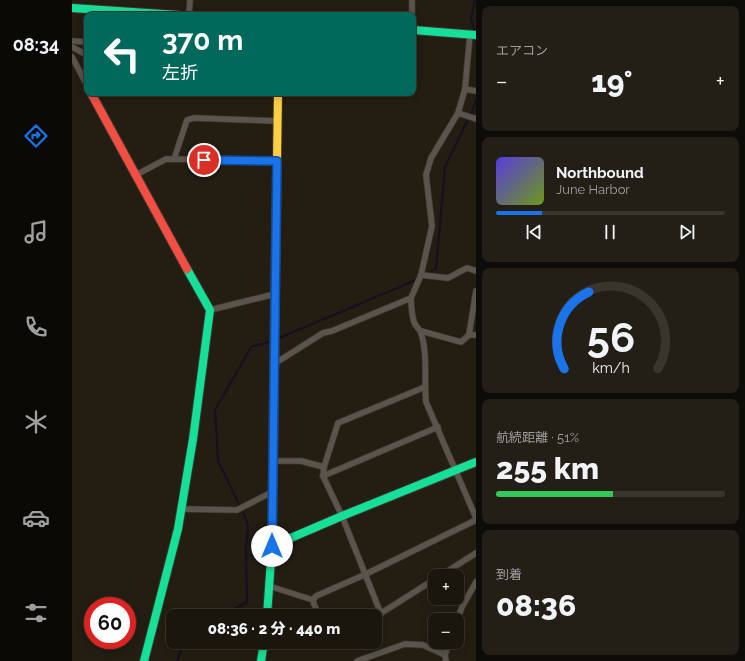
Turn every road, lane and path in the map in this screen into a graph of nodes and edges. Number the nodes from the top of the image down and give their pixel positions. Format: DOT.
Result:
graph roads {
  1 [pos="190,0"];
  2 [pos="412,0"];
  3 [pos="72,8"];
  4 [pos="123,12"];
  5 [pos="189,12"];
  6 [pos="412,12"];
  7 [pos="416,30"];
  8 [pos="473,35"];
  9 [pos="72,41"];
  10 [pos="84,42"];
  11 [pos="72,47"];
  12 [pos="84,53"];
  13 [pos="72,57"];
  14 [pos="84,79"];
  15 [pos="465,89"];
  16 [pos="476,91"];
  17 [pos="93,96"];
  18 [pos="278,96"];
  19 [pos="458,113"];
  20 [pos="476,119"];
  21 [pos="278,121"];
  22 [pos="174,159"];
  23 [pos="277,161"];
  24 [pos="136,175"];
  25 [pos="476,271"];
  26 [pos="421,275"];
  27 [pos="476,291"];
  28 [pos="275,294"];
  29 [pos="411,298"];
  30 [pos="210,310"];
  31 [pos="421,331"];
  32 [pos="470,335"];
  33 [pos="476,335"];
  34 [pos="274,364"];
  35 [pos="425,387"];
  36 [pos="438,427"];
  37 [pos="272,461"];
  38 [pos="476,462"];
  39 [pos="324,467"];
  40 [pos="456,471"];
  41 [pos="322,476"];
  42 [pos="272,492"];
  43 [pos="181,509"];
  44 [pos="342,516"];
  45 [pos="476,519"];
  46 [pos="272,546"];
  47 [pos="476,553"];
  48 [pos="451,569"];
  49 [pos="364,575"];
  50 [pos="476,582"];
  51 [pos="428,584"];
  52 [pos="269,586"];
  53 [pos="313,600"];
  54 [pos="267,609"];
  55 [pos="316,609"];
  56 [pos="376,609"];
  57 [pos="382,613"];
  58 [pos="460,613"];
  59 [pos="263,649"];
  60 [pos="446,658"];
  61 [pos="144,661"];
  62 [pos="261,661"];
  63 [pos="357,661"];
  1 -- 5 [label="street"];
  2 -- 6 [label="street"];
  3 -- 4 [label="street"];
  7 -- 8 [label="street"];
  8 -- 15 [label="street"];
  9 -- 10 [label="street"];
  11 -- 12 [label="street"];
  13 -- 14 [label="street"];
  15 -- 16 [label="street"];
  15 -- 19 [label="street"];
  17 -- 24 [label="street"];
  18 -- 21 [label="street"];
  19 -- 20 [label="street"];
  19 -- 26 [label="street"];
  21 -- 22 [label="street"];
  21 -- 23 [label="street"];
  22 -- 23 [label="street"];
  22 -- 24 [label="street"];
  23 -- 28 [label="street"];
  24 -- 30 [label="street"];
  25 -- 26 [label="street"];
  26 -- 29 [label="street"];
  27 -- 32 [label="street"];
  28 -- 30 [label="street"];
  28 -- 34 [label="street"];
  29 -- 31 [label="street"];
  29 -- 34 [label="street"];
  30 -- 43 [label="street"];
  31 -- 32 [label="street"];
  31 -- 35 [label="street"];
  32 -- 33 [label="street"];
  34 -- 37 [label="street"];
  35 -- 36 [label="street"];
  35 -- 39 [label="street"];
  36 -- 40 [label="street"];
  36 -- 41 [label="street"];
  37 -- 39 [label="street"];
  37 -- 42 [label="street"];
  38 -- 40 [label="street"];
  39 -- 41 [label="street"];
  40 -- 44 [label="street"];
  40 -- 45 [label="street"];
  41 -- 44 [label="street"];
  42 -- 43 [label="street"];
  42 -- 46 [label="street"];
  43 -- 61 [label="street"];
  44 -- 46 [label="street"];
  44 -- 49 [label="street"];
  45 -- 49 [label="street"];
  46 -- 52 [label="street"];
  47 -- 48 [label="street"];
  49 -- 53 [label="street"];
  49 -- 56 [label="street"];
  50 -- 58 [label="street"];
  51 -- 57 [label="street"];
  52 -- 53 [label="street"];
  52 -- 54 [label="street"];
  53 -- 55 [label="street"];
  59 -- 62 [label="street"];
  60 -- 63 [label="street"];
}
